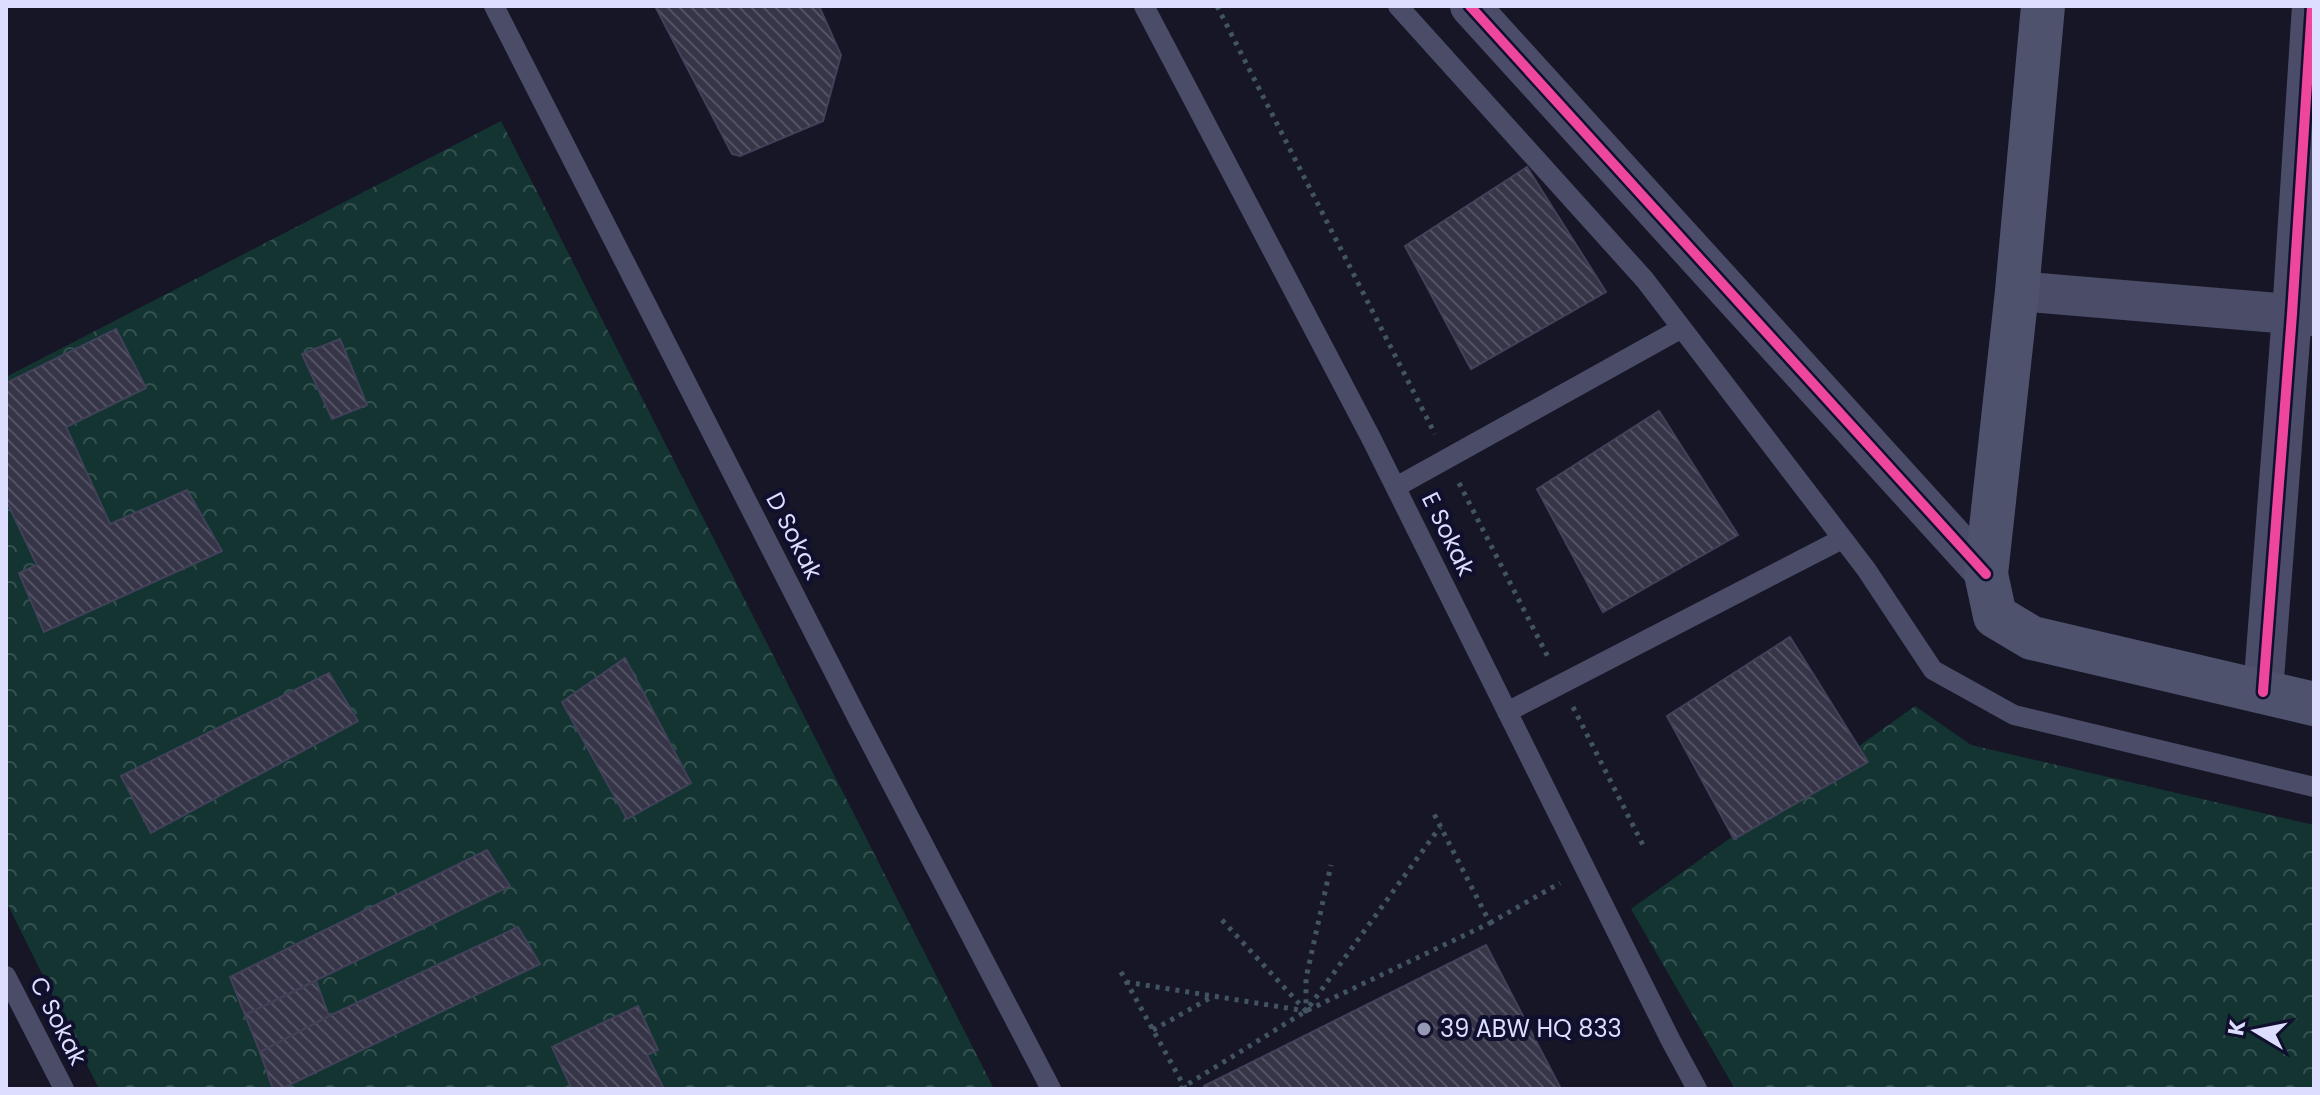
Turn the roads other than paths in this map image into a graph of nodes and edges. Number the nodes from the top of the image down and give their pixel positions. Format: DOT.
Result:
graph roads {
  1 [pos="494,6"];
  2 [pos="1144,6"];
  3 [pos="1398,6"];
  4 [pos="1470,6"];
  5 [pos="2043,6"];
  6 [pos="2312,6"];
  7 [pos="2017,291"];
  8 [pos="2303,315"];
  9 [pos="1682,328"];
  10 [pos="1396,487"];
  11 [pos="1842,539"];
  12 [pos="1986,574"];
  13 [pos="2263,692"];
  14 [pos="2314,704"];
  15 [pos="1507,712"];
  16 [pos="2314,787"];
  17 [pos="6,976"];
  18 [pos="64,1089"];
  19 [pos="1051,1089"];
  20 [pos="1697,1089"];
  1 -- 19 [label="lane, D Sokak"];
  2 -- 10 [label="lane, E Sokak"];
  3 -- 9 [label="lane"];
  4 -- 12 [label="street"];
  5 -- 7 [label="main road"];
  6 -- 8 [label="street"];
  7 -- 8 [label="street"];
  7 -- 12 [label="main road"];
  8 -- 13 [label="street"];
  9 -- 10 [label="lane"];
  9 -- 11 [label="lane"];
  10 -- 15 [label="lane, E Sokak"];
  11 -- 15 [label="lane"];
  11 -- 16 [label="lane"];
  12 -- 13 [label="main road"];
  13 -- 14 [label="main road"];
  15 -- 20 [label="lane, E Sokak"];
  17 -- 18 [label="lane, C Sokak"];
}
